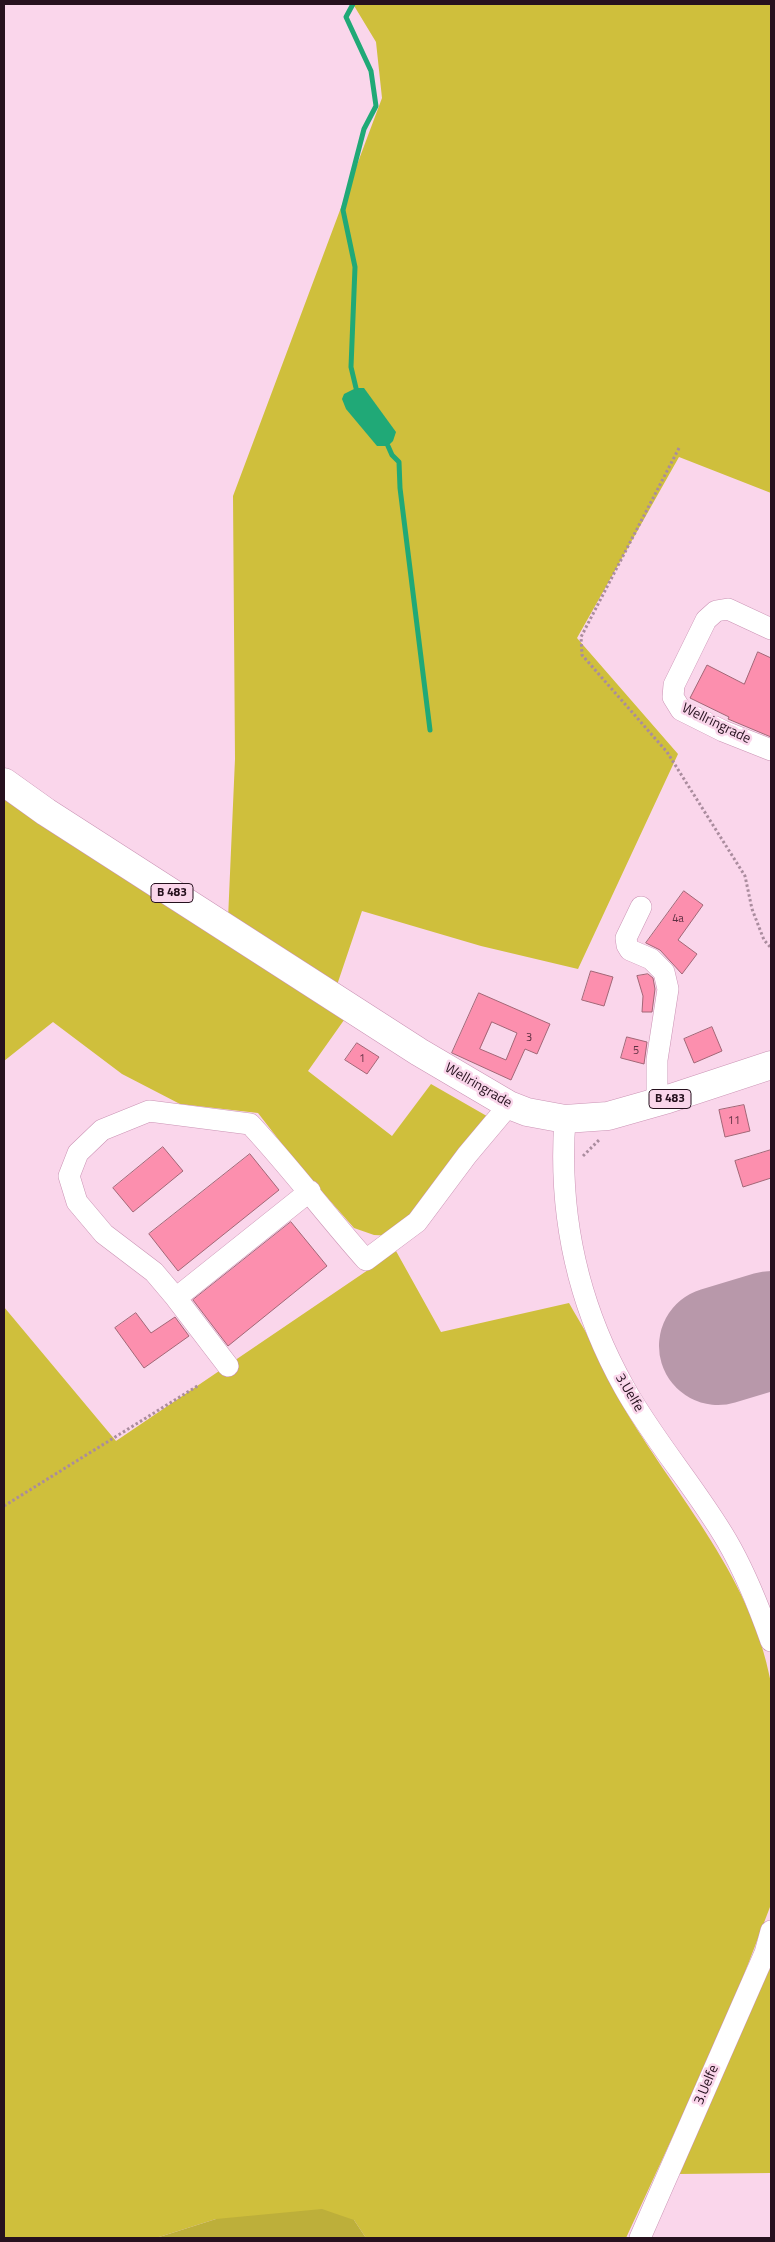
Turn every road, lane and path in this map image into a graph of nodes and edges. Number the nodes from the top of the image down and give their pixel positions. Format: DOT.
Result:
graph roads {
  1 [pos="771,629"];
  2 [pos="771,750"];
  3 [pos="4,782"];
  4 [pos="641,907"];
  5 [pos="771,1065"];
  6 [pos="657,1103"];
  7 [pos="509,1105"];
  8 [pos="566,1119"];
  9 [pos="310,1191"];
  10 [pos="176,1298"];
  11 [pos="228,1366"];
  12 [pos="199,1385"];
  13 [pos="4,1506"];
  14 [pos="771,1641"];
  15 [pos="771,1931"];
  16 [pos="640,2238"];
  1 -- 2 [label="street, Wellringrade"];
  3 -- 7 [label="main road, Wellringrade / B 483"];
  4 -- 6 [label="street"];
  5 -- 6 [label="main road, Wellringrade / B 483"];
  6 -- 8 [label="main road, Wellringrade / B 483"];
  7 -- 8 [label="main road, Wellringrade / B 483"];
  7 -- 9 [label="street"];
  8 -- 14 [label="street, 3.Uelfe"];
  9 -- 10 [label="street"];
  9 -- 10 [label="street"];
  10 -- 11 [label="street"];
  12 -- 13 [label="path"];
  15 -- 16 [label="street, 3.Uelfe"];
}
